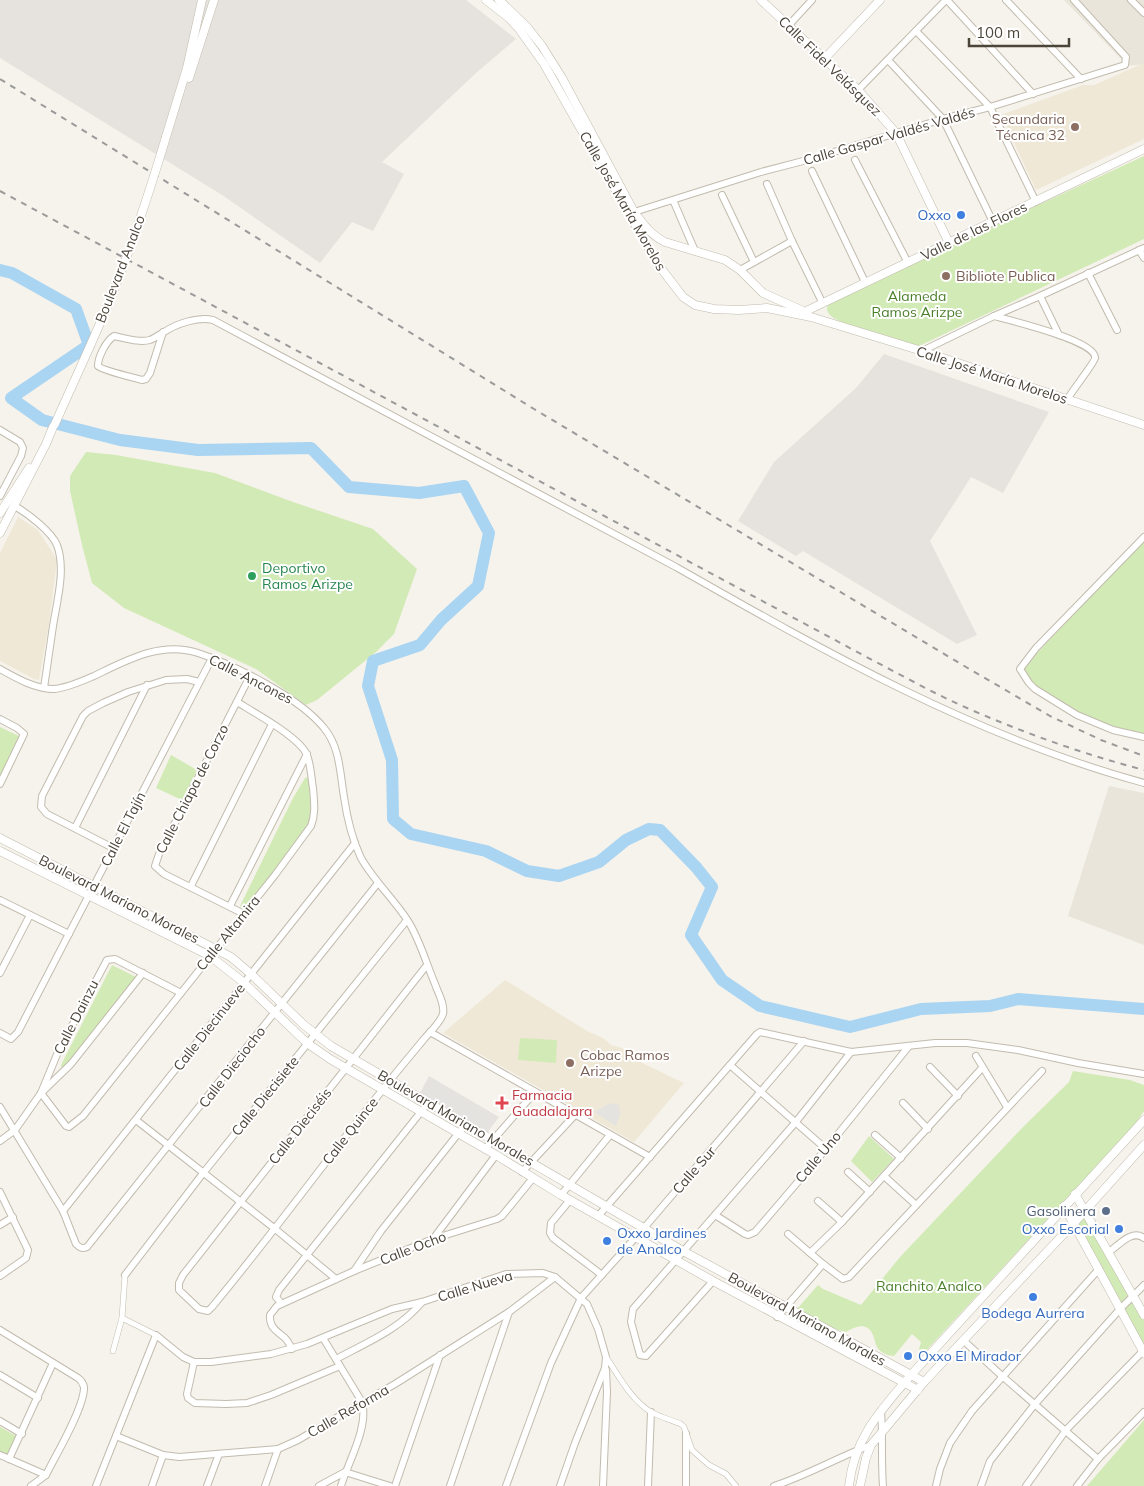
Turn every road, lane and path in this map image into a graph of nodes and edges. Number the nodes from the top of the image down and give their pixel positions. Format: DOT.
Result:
graph roads {
  1 [pos="202,0"];
  2 [pos="214,0"];
  3 [pos="486,0"];
  4 [pos="499,0"];
  5 [pos="762,0"];
  6 [pos="812,0"];
  7 [pos="880,0"];
  8 [pos="946,0"];
  9 [pos="1006,0"];
  10 [pos="1074,0"];
  11 [pos="1130,0"];
  12 [pos="1144,13"];
  13 [pos="789,25"];
  14 [pos="916,31"];
  15 [pos="825,58"];
  16 [pos="888,60"];
  17 [pos="1081,79"];
  18 [pos="858,90"];
  19 [pos="1033,94"];
  20 [pos="176,107"];
  21 [pos="990,107"];
  22 [pos="943,119"];
  23 [pos="896,133"];
  24 [pos="1144,149"];
  25 [pos="855,160"];
  26 [pos="812,171"];
  27 [pos="768,184"];
  28 [pos="722,195"];
  29 [pos="673,200"];
  30 [pos="1036,202"];
  31 [pos="632,213"];
  32 [pos="992,222"];
  33 [pos="792,241"];
  34 [pos="949,243"];
  35 [pos="1142,249"];
  36 [pos="695,251"];
  37 [pos="1144,258"];
  38 [pos="754,262"];
  39 [pos="908,263"];
  40 [pos="740,270"];
  41 [pos="1088,273"];
  42 [pos="865,282"];
  43 [pos="1040,296"];
  44 [pos="822,302"];
  45 [pos="802,313"];
  46 [pos="994,316"];
  47 [pos="1117,330"];
  48 [pos="163,332"];
  49 [pos="1059,335"];
  50 [pos="922,351"];
  51 [pos="1067,400"];
  52 [pos="1144,425"];
  53 [pos="54,426"];
  54 [pos="0,430"];
  55 [pos="0,496"];
  56 [pos="15,506"];
  57 [pos="0,513"];
  58 [pos="0,533"];
  59 [pos="1144,536"];
  60 [pos="212,658"];
  61 [pos="0,669"];
  62 [pos="250,676"];
  63 [pos="199,682"];
  64 [pos="147,685"];
  65 [pos="44,688"];
  66 [pos="237,702"];
  67 [pos="0,719"];
  68 [pos="272,724"];
  69 [pos="1144,737"];
  70 [pos="307,754"];
  71 [pos="1144,783"];
  72 [pos="0,784"];
  73 [pos="75,828"];
  74 [pos="0,838"];
  75 [pos="355,844"];
  76 [pos="113,848"];
  77 [pos="0,850"];
  78 [pos="378,883"];
  79 [pos="191,886"];
  80 [pos="93,887"];
  81 [pos="88,896"];
  82 [pos="0,900"];
  83 [pos="230,906"];
  84 [pos="244,914"];
  85 [pos="30,915"];
  86 [pos="408,920"];
  87 [pos="69,934"];
  88 [pos="216,948"];
  89 [pos="210,956"];
  90 [pos="427,965"];
  91 [pos="0,973"];
  92 [pos="142,973"];
  93 [pos="251,974"];
  94 [pos="243,982"];
  95 [pos="181,993"];
  96 [pos="282,1004"];
  97 [pos="275,1012"];
  98 [pos="430,1032"];
  99 [pos="0,1033"];
  100 [pos="315,1034"];
  101 [pos="804,1041"];
  102 [pos="307,1043"];
  103 [pos="909,1046"];
  104 [pos="850,1052"];
  105 [pos="976,1056"];
  106 [pos="352,1058"];
  107 [pos="730,1065"];
  108 [pos="930,1067"];
  109 [pos="346,1068"];
  110 [pos="982,1068"];
  111 [pos="1042,1071"];
  112 [pos="1144,1074"];
  113 [pos="390,1080"];
  114 [pos="383,1089"];
  115 [pos="535,1092"];
  116 [pos="41,1093"];
  117 [pos="761,1093"];
  118 [pos="958,1096"];
  119 [pos="428,1103"];
  120 [pos="904,1103"];
  121 [pos="0,1106"];
  122 [pos="1007,1107"];
  123 [pos="421,1111"];
  124 [pos="575,1114"];
  125 [pos="136,1120"];
  126 [pos="1144,1120"];
  127 [pos="796,1122"];
  128 [pos="465,1125"];
  129 [pos="928,1129"];
  130 [pos="15,1130"];
  131 [pos="458,1134"];
  132 [pos="610,1135"];
  133 [pos="875,1135"];
  134 [pos="0,1141"];
  135 [pos="494,1141"];
  136 [pos="1144,1145"];
  137 [pos="169,1146"];
  138 [pos="486,1149"];
  139 [pos="826,1149"];
  140 [pos="496,1155"];
  141 [pos="650,1157"];
  142 [pos="901,1158"];
  143 [pos="533,1162"];
  144 [pos="204,1172"];
  145 [pos="522,1172"];
  146 [pos="848,1172"];
  147 [pos="884,1176"];
  148 [pos="532,1178"];
  149 [pos="570,1184"];
  150 [pos="0,1192"];
  151 [pos="870,1192"];
  152 [pos="1076,1194"];
  153 [pos="561,1195"];
  154 [pos="570,1200"];
  155 [pos="240,1201"];
  156 [pos="818,1201"];
  157 [pos="916,1205"];
  158 [pos="607,1206"];
  159 [pos="1064,1206"];
  160 [pos="63,1211"];
  161 [pos="1086,1211"];
  162 [pos="715,1215"];
  163 [pos="599,1216"];
  164 [pos="13,1217"];
  165 [pos="842,1222"];
  166 [pos="1074,1223"];
  167 [pos="0,1225"];
  168 [pos="274,1228"];
  169 [pos="644,1228"];
  170 [pos="788,1234"];
  171 [pos="636,1237"];
  172 [pos="1142,1237"];
  173 [pos="433,1239"];
  174 [pos="683,1251"];
  175 [pos="1109,1252"];
  176 [pos="810,1253"];
  177 [pos="306,1255"];
  178 [pos="676,1260"];
  179 [pos="823,1264"];
  180 [pos="1099,1269"];
  181 [pos="354,1271"];
  182 [pos="126,1275"];
  183 [pos="602,1275"];
  184 [pos="0,1276"];
  185 [pos="555,1277"];
  186 [pos="336,1279"];
  187 [pos="713,1281"];
  188 [pos="1144,1285"];
  189 [pos="1133,1296"];
  190 [pos="581,1298"];
  191 [pos="422,1302"];
  192 [pos="281,1303"];
  193 [pos="212,1307"];
  194 [pos="785,1307"];
  195 [pos="1121,1308"];
  196 [pos="510,1312"];
  197 [pos="1144,1315"];
  198 [pos="777,1316"];
  199 [pos="122,1318"];
  200 [pos="0,1330"];
  201 [pos="156,1335"];
  202 [pos="323,1338"];
  203 [pos="964,1341"];
  204 [pos="292,1349"];
  205 [pos="113,1351"];
  206 [pos="1143,1352"];
  207 [pos="440,1355"];
  208 [pos="606,1357"];
  209 [pos="194,1362"];
  210 [pos="338,1362"];
  211 [pos="54,1363"];
  212 [pos="605,1368"];
  213 [pos="0,1375"];
  214 [pos="911,1375"];
  215 [pos="1002,1376"];
  216 [pos="905,1382"];
  217 [pos="924,1382"];
  218 [pos="918,1390"];
  219 [pos="38,1398"];
  220 [pos="362,1402"];
  221 [pos="1035,1404"];
  222 [pos="881,1411"];
  223 [pos="651,1412"];
  224 [pos="1144,1412"];
  225 [pos="0,1421"];
  226 [pos="1066,1430"];
  227 [pos="883,1431"];
  228 [pos="22,1434"];
  229 [pos="686,1434"];
  230 [pos="116,1436"];
  231 [pos="871,1445"];
  232 [pos="278,1449"];
  233 [pos="856,1450"];
  234 [pos="219,1454"];
  235 [pos="0,1455"];
  236 [pos="163,1455"];
  237 [pos="9,1459"];
  238 [pos="1098,1459"];
  239 [pos="346,1472"];
  240 [pos="46,1475"];
  241 [pos="31,1486"];
  242 [pos="96,1486"];
  243 [pos="152,1486"];
  244 [pos="207,1486"];
  245 [pos="264,1486"];
  246 [pos="319,1486"];
  247 [pos="341,1486"];
  248 [pos="390,1486"];
  249 [pos="395,1486"];
  250 [pos="450,1486"];
  251 [pos="506,1486"];
  252 [pos="560,1486"];
  253 [pos="603,1486"];
  254 [pos="648,1486"];
  255 [pos="686,1486"];
  256 [pos="736,1486"];
  257 [pos="774,1486"];
  258 [pos="849,1486"];
  259 [pos="860,1486"];
  260 [pos="883,1486"];
  261 [pos="936,1486"];
  262 [pos="982,1486"];
  263 [pos="1026,1486"];
  264 [pos="1077,1486"];
  1 -- 20 [label="street, Boulevard Analco"];
  2 -- 20 [label="street, Boulevard Analco"];
  3 -- 31 [label="street, Calle José María Morelos"];
  4 -- 31 [label="street, Calle José María Morelos"];
  5 -- 13 [label="street, Calle Fidel Velásquez"];
  6 -- 13 [label="street"];
  7 -- 15 [label="street"];
  8 -- 14 [label="street"];
  8 -- 19 [label="street"];
  9 -- 17 [label="street"];
  10 -- 17 [label="street, Calle Gaspar Valdés Valdés"];
  11 -- 12 [label="street"];
  13 -- 15 [label="street, Calle Fidel Velásquez"];
  14 -- 16 [label="street"];
  14 -- 21 [label="street"];
  15 -- 18 [label="street, Calle Fidel Velásquez"];
  16 -- 18 [label="street"];
  16 -- 22 [label="street"];
  17 -- 19 [label="street, Calle Gaspar Valdés Valdés"];
  18 -- 23 [label="street, Calle Fidel Velásquez"];
  19 -- 21 [label="street, Calle Gaspar Valdés Valdés"];
  20 -- 53 [label="street, Boulevard Analco, bridge"];
  21 -- 22 [label="street, Calle Gaspar Valdés Valdés"];
  21 -- 30 [label="street"];
  22 -- 23 [label="street, Calle Gaspar Valdés Valdés"];
  22 -- 32 [label="street"];
  23 -- 29 [label="street, Calle Gaspar Valdés Valdés"];
  23 -- 34 [label="street, Calle Fidel Velásquez"];
  24 -- 30 [label="street, Valle de las Flores"];
  25 -- 39 [label="street"];
  26 -- 42 [label="street"];
  27 -- 33 [label="street"];
  28 -- 38 [label="street"];
  29 -- 31 [label="street, Calle Gaspar Valdés Valdés"];
  29 -- 36 [label="street"];
  30 -- 32 [label="street, Valle de las Flores"];
  31 -- 36 [label="street, Calle José María Morelos"];
  31 -- 45 [label="street, Calle José María Morelos"];
  32 -- 34 [label="street, Valle de las Flores"];
  33 -- 38 [label="street"];
  33 -- 44 [label="street"];
  34 -- 39 [label="street, Valle de las Flores"];
  35 -- 37 [label="street"];
  35 -- 41 [label="street"];
  36 -- 40 [label="street, Calle José María Morelos"];
  38 -- 40 [label="street"];
  39 -- 42 [label="street, Valle de las Flores"];
  40 -- 45 [label="street, Calle José María Morelos"];
  41 -- 43 [label="street"];
  41 -- 47 [label="street"];
  42 -- 44 [label="street, Valle de las Flores"];
  43 -- 46 [label="street"];
  43 -- 49 [label="street"];
  44 -- 45 [label="street, Valle de las Flores"];
  45 -- 50 [label="street, Calle José María Morelos"];
  46 -- 49 [label="street"];
  46 -- 50 [label="street"];
  48 -- 48 [label="street"];
  48 -- 71 [label="street"];
  49 -- 51 [label="street"];
  50 -- 51 [label="street, Calle José María Morelos"];
  51 -- 52 [label="street, Calle José María Morelos"];
  53 -- 56 [label="street, Boulevard Analco"];
  53 -- 57 [label="street, Boulevard Analco"];
  54 -- 55 [label="street"];
  56 -- 58 [label="street, Boulevard Analco"];
  56 -- 65 [label="street"];
  59 -- 69 [label="street"];
  60 -- 62 [label="street, Calle Ancones"];
  60 -- 63 [label="street, Calle El Tajín"];
  60 -- 65 [label="street, Calle Ancones"];
  61 -- 65 [label="street, Calle Ancones"];
  62 -- 66 [label="street, Calle Chiapa de Corzo"];
  62 -- 75 [label="street, Calle Ancones"];
  63 -- 64 [label="street"];
  63 -- 76 [label="street, Calle El Tajín"];
  64 -- 73 [label="street"];
  64 -- 73 [label="street"];
  66 -- 68 [label="street"];
  66 -- 79 [label="street, Calle Chiapa de Corzo"];
  67 -- 72 [label="street"];
  68 -- 70 [label="street"];
  68 -- 79 [label="street"];
  70 -- 83 [label="street"];
  70 -- 84 [label="street, Calle Altamira"];
  73 -- 76 [label="street"];
  74 -- 80 [label="street, Boulevard Mariano Morales"];
  75 -- 78 [label="street, Calle Quince"];
  75 -- 93 [label="street, Calle Diecinueve"];
  76 -- 80 [label="street, Calle El Tajín"];
  77 -- 81 [label="street, Boulevard Mariano Morales"];
  78 -- 86 [label="street, Calle Quince"];
  78 -- 96 [label="street, Calle Dieciocho"];
  79 -- 83 [label="street, Calle Chiapa de Corzo"];
  80 -- 81 [label="street, Calle El Tajín"];
  80 -- 88 [label="street, Boulevard Mariano Morales"];
  81 -- 87 [label="street, Calle El Tajín"];
  81 -- 89 [label="street, Boulevard Mariano Morales"];
  82 -- 85 [label="street"];
  83 -- 84 [label="street, Calle Chiapa de Corzo"];
  84 -- 88 [label="street, Calle Altamira"];
  85 -- 87 [label="street"];
  85 -- 91 [label="street"];
  86 -- 90 [label="street, Calle Quince"];
  86 -- 100 [label="street, Calle Diecisiete"];
  87 -- 99 [label="street, Calle El Tajín"];
  88 -- 89 [label="street, Calle Altamira"];
  88 -- 93 [label="street, Boulevard Mariano Morales"];
  89 -- 94 [label="street, Boulevard Mariano Morales"];
  89 -- 95 [label="street, Calle Altamira"];
  90 -- 98 [label="street, Calle Quince"];
  90 -- 106 [label="street, Calle Dieciséis"];
  92 -- 95 [label="street, Calle Dainzu"];
  92 -- 116 [label="street"];
  92 -- 116 [label="street, Calle Dainzu"];
  93 -- 94 [label="street, Calle Diecinueve"];
  93 -- 96 [label="street, Boulevard Mariano Morales"];
  94 -- 97 [label="street, Boulevard Mariano Morales"];
  94 -- 125 [label="street, Calle Diecinueve"];
  95 -- 116 [label="street, Calle Altamira"];
  96 -- 97 [label="street, Calle Dieciocho"];
  96 -- 100 [label="street, Boulevard Mariano Morales"];
  97 -- 102 [label="street, Boulevard Mariano Morales"];
  97 -- 137 [label="street, Calle Dieciocho"];
  98 -- 113 [label="street, Calle Quince"];
  98 -- 115 [label="street"];
  100 -- 102 [label="street, Calle Diecisiete"];
  100 -- 106 [label="street, Boulevard Mariano Morales"];
  101 -- 104 [label="street"];
  101 -- 107 [label="street"];
  101 -- 117 [label="street, Calle Sur"];
  102 -- 109 [label="street, Boulevard Mariano Morales"];
  102 -- 144 [label="street, Calle Diecisiete"];
  103 -- 104 [label="street"];
  103 -- 112 [label="street"];
  103 -- 139 [label="street, Calle Uno"];
  104 -- 127 [label="street"];
  105 -- 110 [label="street"];
  106 -- 109 [label="street, Calle Dieciséis"];
  106 -- 113 [label="street, Boulevard Mariano Morales"];
  107 -- 117 [label="street"];
  107 -- 141 [label="street"];
  108 -- 118 [label="street"];
  109 -- 114 [label="street, Boulevard Mariano Morales"];
  109 -- 155 [label="street, Calle Dieciséis"];
  110 -- 118 [label="street"];
  110 -- 122 [label="street"];
  111 -- 122 [label="street"];
  113 -- 114 [label="street, Calle Quince"];
  113 -- 119 [label="street, Boulevard Mariano Morales"];
  114 -- 123 [label="street, Boulevard Mariano Morales"];
  114 -- 168 [label="street, Calle Quince"];
  115 -- 124 [label="street"];
  115 -- 135 [label="street"];
  116 -- 130 [label="street, Calle Dainzu"];
  117 -- 127 [label="street"];
  117 -- 169 [label="street, Calle Sur"];
  118 -- 129 [label="street"];
  119 -- 123 [label="street"];
  119 -- 128 [label="street, Boulevard Mariano Morales"];
  120 -- 129 [label="street"];
  121 -- 130 [label="street"];
  122 -- 157 [label="street"];
  123 -- 131 [label="street, Boulevard Mariano Morales"];
  123 -- 177 [label="street"];
  124 -- 132 [label="street"];
  124 -- 143 [label="street"];
  125 -- 137 [label="street"];
  125 -- 160 [label="street, Calle Diecinueve"];
  126 -- 152 [label="street"];
  127 -- 139 [label="street"];
  127 -- 162 [label="street"];
  128 -- 131 [label="street"];
  128 -- 135 [label="street, Boulevard Mariano Morales"];
  129 -- 142 [label="street"];
  130 -- 134 [label="street, Calle Dainzu"];
  130 -- 160 [label="street"];
  131 -- 138 [label="street, Boulevard Mariano Morales"];
  131 -- 181 [label="street"];
  132 -- 141 [label="street"];
  132 -- 149 [label="street"];
  133 -- 142 [label="street"];
  135 -- 138 [label="street"];
  135 -- 143 [label="street, Boulevard Mariano Morales"];
  136 -- 161 [label="street"];
  137 -- 144 [label="street"];
  137 -- 160 [label="street, Calle Dieciocho"];
  138 -- 140 [label="street, Boulevard Mariano Morales"];
  139 -- 162 [label="street, Calle Uno"];
  140 -- 145 [label="street, Boulevard Mariano Morales"];
  140 -- 173 [label="street"];
  141 -- 158 [label="street"];
  142 -- 147 [label="street"];
  143 -- 145 [label="street"];
  143 -- 149 [label="street, Boulevard Mariano Morales"];
  144 -- 155 [label="street"];
  144 -- 182 [label="street, Calle Diecisiete"];
  145 -- 148 [label="street, Boulevard Mariano Morales"];
  146 -- 151 [label="street"];
  147 -- 151 [label="street"];
  147 -- 157 [label="street"];
  148 -- 153 [label="street, Boulevard Mariano Morales"];
  148 -- 173 [label="street, Calle Ocho"];
  149 -- 153 [label="street"];
  149 -- 158 [label="street, Boulevard Mariano Morales"];
  150 -- 164 [label="street"];
  151 -- 165 [label="street"];
  152 -- 159 [label="street"];
  152 -- 161 [label="street"];
  153 -- 154 [label="street, Boulevard Mariano Morales"];
  154 -- 163 [label="street, Boulevard Mariano Morales"];
  154 -- 183 [label="street"];
  155 -- 168 [label="street"];
  155 -- 193 [label="street, Calle Dieciséis"];
  156 -- 165 [label="street"];
  157 -- 179 [label="street"];
  158 -- 163 [label="street"];
  158 -- 169 [label="street, Boulevard Mariano Morales"];
  159 -- 166 [label="street"];
  159 -- 214 [label="street"];
  161 -- 166 [label="street"];
  161 -- 175 [label="street"];
  162 -- 174 [label="street"];
  163 -- 171 [label="street, Boulevard Mariano Morales"];
  164 -- 167 [label="street"];
  164 -- 184 [label="street"];
  165 -- 176 [label="street"];
  166 -- 180 [label="street"];
  166 -- 203 [label="street"];
  168 -- 177 [label="street"];
  168 -- 193 [label="street, Calle Quince"];
  169 -- 171 [label="street, Calle Sur"];
  169 -- 174 [label="street, Boulevard Mariano Morales"];
  170 -- 176 [label="street"];
  171 -- 178 [label="street, Boulevard Mariano Morales"];
  171 -- 183 [label="street, Calle Sur"];
  172 -- 175 [label="street"];
  173 -- 181 [label="street, Calle Ocho"];
  174 -- 178 [label="street"];
  174 -- 194 [label="street, Boulevard Mariano Morales"];
  175 -- 189 [label="street"];
  176 -- 179 [label="street"];
  177 -- 186 [label="street"];
  177 -- 192 [label="street"];
  178 -- 187 [label="street, Boulevard Mariano Morales"];
  178 -- 187 [label="street"];
  179 -- 194 [label="street"];
  180 -- 195 [label="street"];
  180 -- 215 [label="street"];
  181 -- 186 [label="street, Calle Ocho"];
  182 -- 199 [label="street"];
  183 -- 190 [label="street, Calle Sur"];
  185 -- 190 [label="street"];
  185 -- 191 [label="street, Calle Nueva"];
  185 -- 196 [label="street, Calle Reforma"];
  186 -- 192 [label="street, Calle Ocho"];
  187 -- 198 [label="street, Boulevard Mariano Morales"];
  188 -- 189 [label="street"];
  189 -- 195 [label="street"];
  189 -- 197 [label="street"];
  190 -- 208 [label="street"];
  190 -- 251 [label="street, Calle Sur"];
  191 -- 202 [label="street, Calle Nueva"];
  191 -- 210 [label="street"];
  192 -- 204 [label="street"];
  194 -- 198 [label="street"];
  194 -- 214 [label="street, Boulevard Mariano Morales"];
  195 -- 206 [label="street"];
  195 -- 221 [label="street"];
  196 -- 207 [label="street, Calle Reforma"];
  196 -- 250 [label="street"];
  198 -- 216 [label="street, Boulevard Mariano Morales"];
  199 -- 201 [label="street"];
  199 -- 205 [label="street"];
  200 -- 211 [label="street"];
  201 -- 209 [label="street"];
  201 -- 230 [label="street"];
  202 -- 204 [label="street, Calle Nueva"];
  202 -- 210 [label="street"];
  203 -- 215 [label="street"];
  203 -- 217 [label="street"];
  204 -- 209 [label="street, Calle Nueva"];
  206 -- 226 [label="street"];
  207 -- 220 [label="street, Calle Reforma"];
  207 -- 249 [label="street"];
  208 -- 212 [label="street"];
  208 -- 223 [label="street"];
  209 -- 210 [label="street"];
  210 -- 220 [label="street"];
  211 -- 219 [label="street"];
  211 -- 240 [label="street"];
  212 -- 252 [label="street"];
  212 -- 253 [label="street"];
  213 -- 219 [label="street"];
  214 -- 216 [label="street"];
  214 -- 217 [label="street, Boulevard Mariano Morales"];
  215 -- 221 [label="street"];
  215 -- 261 [label="street"];
  216 -- 218 [label="street, Boulevard Mariano Morales"];
  216 -- 222 [label="street"];
  217 -- 218 [label="street"];
  218 -- 227 [label="street"];
  219 -- 228 [label="street"];
  220 -- 232 [label="street, Calle Reforma"];
  220 -- 239 [label="street"];
  221 -- 226 [label="street"];
  221 -- 262 [label="street"];
  222 -- 227 [label="street"];
  222 -- 233 [label="street"];
  223 -- 229 [label="street"];
  223 -- 254 [label="street"];
  224 -- 238 [label="street"];
  225 -- 228 [label="street"];
  226 -- 238 [label="street"];
  226 -- 263 [label="street"];
  227 -- 231 [label="street"];
  227 -- 260 [label="street"];
  228 -- 237 [label="street"];
  229 -- 255 [label="street"];
  229 -- 256 [label="street"];
  230 -- 236 [label="street, Calle Reforma"];
  230 -- 242 [label="street"];
  231 -- 233 [label="street"];
  231 -- 259 [label="street"];
  232 -- 234 [label="street, Calle Reforma"];
  232 -- 245 [label="street"];
  233 -- 257 [label="street"];
  233 -- 258 [label="street"];
  234 -- 236 [label="street, Calle Reforma"];
  234 -- 244 [label="street"];
  235 -- 237 [label="street"];
  236 -- 243 [label="street"];
  237 -- 240 [label="street"];
  238 -- 264 [label="street"];
  239 -- 246 [label="street"];
  239 -- 247 [label="street"];
  239 -- 248 [label="street"];
  240 -- 241 [label="street"];
}
